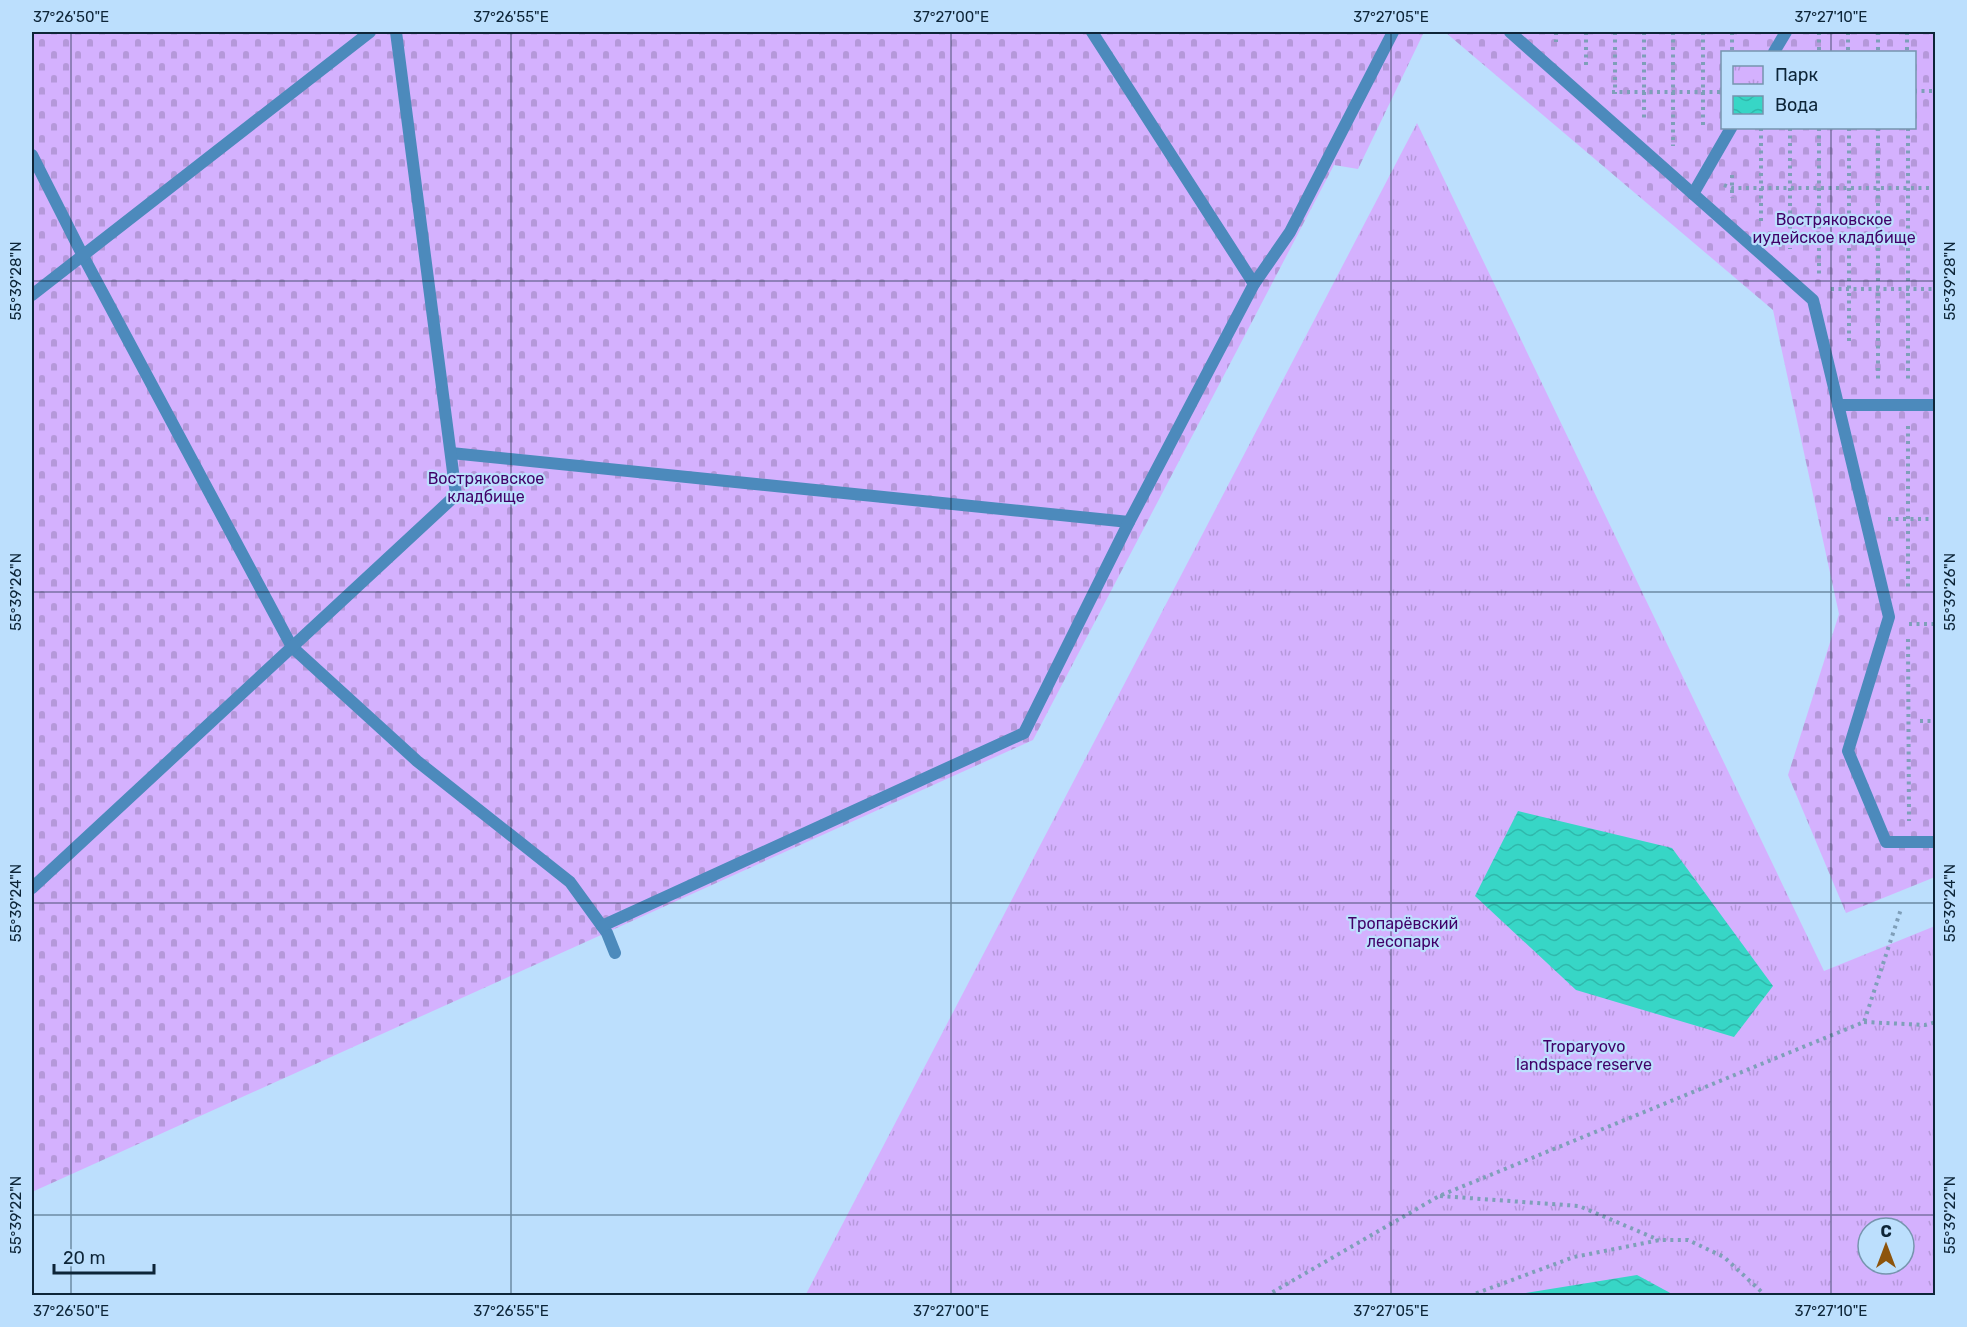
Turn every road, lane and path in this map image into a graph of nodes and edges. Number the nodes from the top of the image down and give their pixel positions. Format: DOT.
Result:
graph roads {
  1 [pos="370,32"];
  2 [pos="396,32"];
  3 [pos="1092,32"];
  4 [pos="1393,32"];
  5 [pos="1510,32"];
  6 [pos="1586,32"];
  7 [pos="1615,32"];
  8 [pos="1644,32"];
  9 [pos="1673,32"];
  10 [pos="1703,32"];
  11 [pos="1732,32"];
  12 [pos="1786,32"];
  13 [pos="1819,32"];
  14 [pos="1848,32"];
  15 [pos="1878,32"];
  16 [pos="1907,32"];
  17 [pos="1732,51"];
  18 [pos="1775,51"];
  19 [pos="1819,51"];
  20 [pos="1848,51"];
  21 [pos="1878,51"];
  22 [pos="1907,51"];
  23 [pos="1916,91"];
  24 [pos="1935,91"];
  25 [pos="1582,92"];
  26 [pos="1615,92"];
  27 [pos="1644,92"];
  28 [pos="1673,92"];
  29 [pos="1703,92"];
  30 [pos="1721,92"];
  31 [pos="1615,125"];
  32 [pos="1730,129"];
  33 [pos="1761,129"];
  34 [pos="1790,129"];
  35 [pos="1819,129"];
  36 [pos="1848,129"];
  37 [pos="1878,129"];
  38 [pos="1908,129"];
  39 [pos="1644,150"];
  40 [pos="32,155"];
  41 [pos="1703,176"];
  42 [pos="1673,177"];
  43 [pos="1790,188"];
  44 [pos="1819,188"];
  45 [pos="1848,188"];
  46 [pos="1878,188"];
  47 [pos="1908,188"];
  48 [pos="1935,188"];
  49 [pos="1761,189"];
  50 [pos="1693,194"];
  51 [pos="1761,255"];
  52 [pos="82,256"];
  53 [pos="1790,280"];
  54 [pos="1254,284"];
  55 [pos="1800,289"];
  56 [pos="1819,289"];
  57 [pos="1849,289"];
  58 [pos="1878,289"];
  59 [pos="1908,289"];
  60 [pos="1935,289"];
  61 [pos="32,295"];
  62 [pos="1849,347"];
  63 [pos="1838,405"];
  64 [pos="1878,405"];
  65 [pos="1908,405"];
  66 [pos="1935,405"];
  67 [pos="451,453"];
  68 [pos="1865,519"];
  69 [pos="1908,519"];
  70 [pos="1935,519"];
  71 [pos="1129,522"];
  72 [pos="1908,600"];
  73 [pos="1908,624"];
  74 [pos="292,647"];
  75 [pos="1920,722"];
  76 [pos="1935,722"];
  77 [pos="1909,842"];
  78 [pos="1935,842"];
  79 [pos="32,888"];
  80 [pos="1901,909"];
  81 [pos="602,926"];
  82 [pos="615,953"];
  83 [pos="1864,1022"];
  84 [pos="1935,1022"];
  85 [pos="1439,1196"];
  86 [pos="1660,1240"];
  87 [pos="1266,1296"];
  88 [pos="1469,1296"];
  89 [pos="1766,1296"];
  1 -- 52 [label="lane"];
  2 -- 67 [label="lane"];
  3 -- 54 [label="lane"];
  4 -- 54 [label="lane"];
  5 -- 25 [label="lane"];
  6 -- 25 [label="path"];
  7 -- 26 [label="path"];
  8 -- 27 [label="path"];
  9 -- 28 [label="path"];
  10 -- 29 [label="path"];
  11 -- 17 [label="path"];
  12 -- 18 [label="lane"];
  13 -- 19 [label="path"];
  14 -- 20 [label="path"];
  15 -- 21 [label="path"];
  16 -- 22 [label="path"];
  23 -- 24 [label="path"];
  25 -- 26 [label="path"];
  25 -- 31 [label="lane"];
  26 -- 27 [label="path"];
  26 -- 31 [label="path"];
  27 -- 28 [label="path"];
  27 -- 39 [label="path"];
  28 -- 29 [label="path"];
  28 -- 42 [label="path"];
  29 -- 30 [label="path"];
  29 -- 41 [label="path"];
  31 -- 39 [label="lane"];
  32 -- 41 [label="lane"];
  33 -- 49 [label="path"];
  34 -- 43 [label="path"];
  35 -- 44 [label="path"];
  36 -- 45 [label="path"];
  37 -- 46 [label="path"];
  38 -- 47 [label="path"];
  39 -- 42 [label="lane"];
  40 -- 52 [label="lane"];
  41 -- 49 [label="path"];
  41 -- 50 [label="lane"];
  42 -- 50 [label="lane"];
  43 -- 44 [label="path"];
  43 -- 49 [label="path"];
  43 -- 53 [label="path"];
  44 -- 45 [label="path"];
  44 -- 56 [label="path"];
  45 -- 46 [label="path"];
  45 -- 57 [label="path"];
  46 -- 47 [label="path"];
  46 -- 58 [label="path"];
  47 -- 48 [label="path"];
  47 -- 59 [label="path"];
  49 -- 51 [label="path"];
  50 -- 51 [label="lane"];
  51 -- 53 [label="lane"];
  52 -- 61 [label="lane"];
  52 -- 74 [label="lane"];
  53 -- 55 [label="lane"];
  54 -- 71 [label="lane"];
  55 -- 56 [label="path"];
  55 -- 63 [label="lane"];
  56 -- 57 [label="path"];
  57 -- 58 [label="path"];
  57 -- 62 [label="path"];
  58 -- 59 [label="path"];
  58 -- 64 [label="path"];
  59 -- 60 [label="path"];
  59 -- 65 [label="path"];
  63 -- 64 [label="lane"];
  63 -- 68 [label="lane"];
  64 -- 65 [label="lane"];
  65 -- 66 [label="lane"];
  65 -- 69 [label="path"];
  67 -- 71 [label="lane"];
  67 -- 74 [label="lane"];
  68 -- 69 [label="path"];
  68 -- 77 [label="lane"];
  69 -- 70 [label="path"];
  69 -- 72 [label="path"];
  71 -- 81 [label="lane"];
  73 -- 77 [label="path"];
  74 -- 79 [label="lane"];
  74 -- 81 [label="lane"];
  75 -- 76 [label="path"];
  77 -- 78 [label="lane"];
  80 -- 83 [label="path"];
  81 -- 82 [label="lane"];
  83 -- 84 [label="path"];
  83 -- 85 [label="path"];
  85 -- 86 [label="path"];
  85 -- 87 [label="path"];
  86 -- 88 [label="path"];
  86 -- 89 [label="path"];
}
